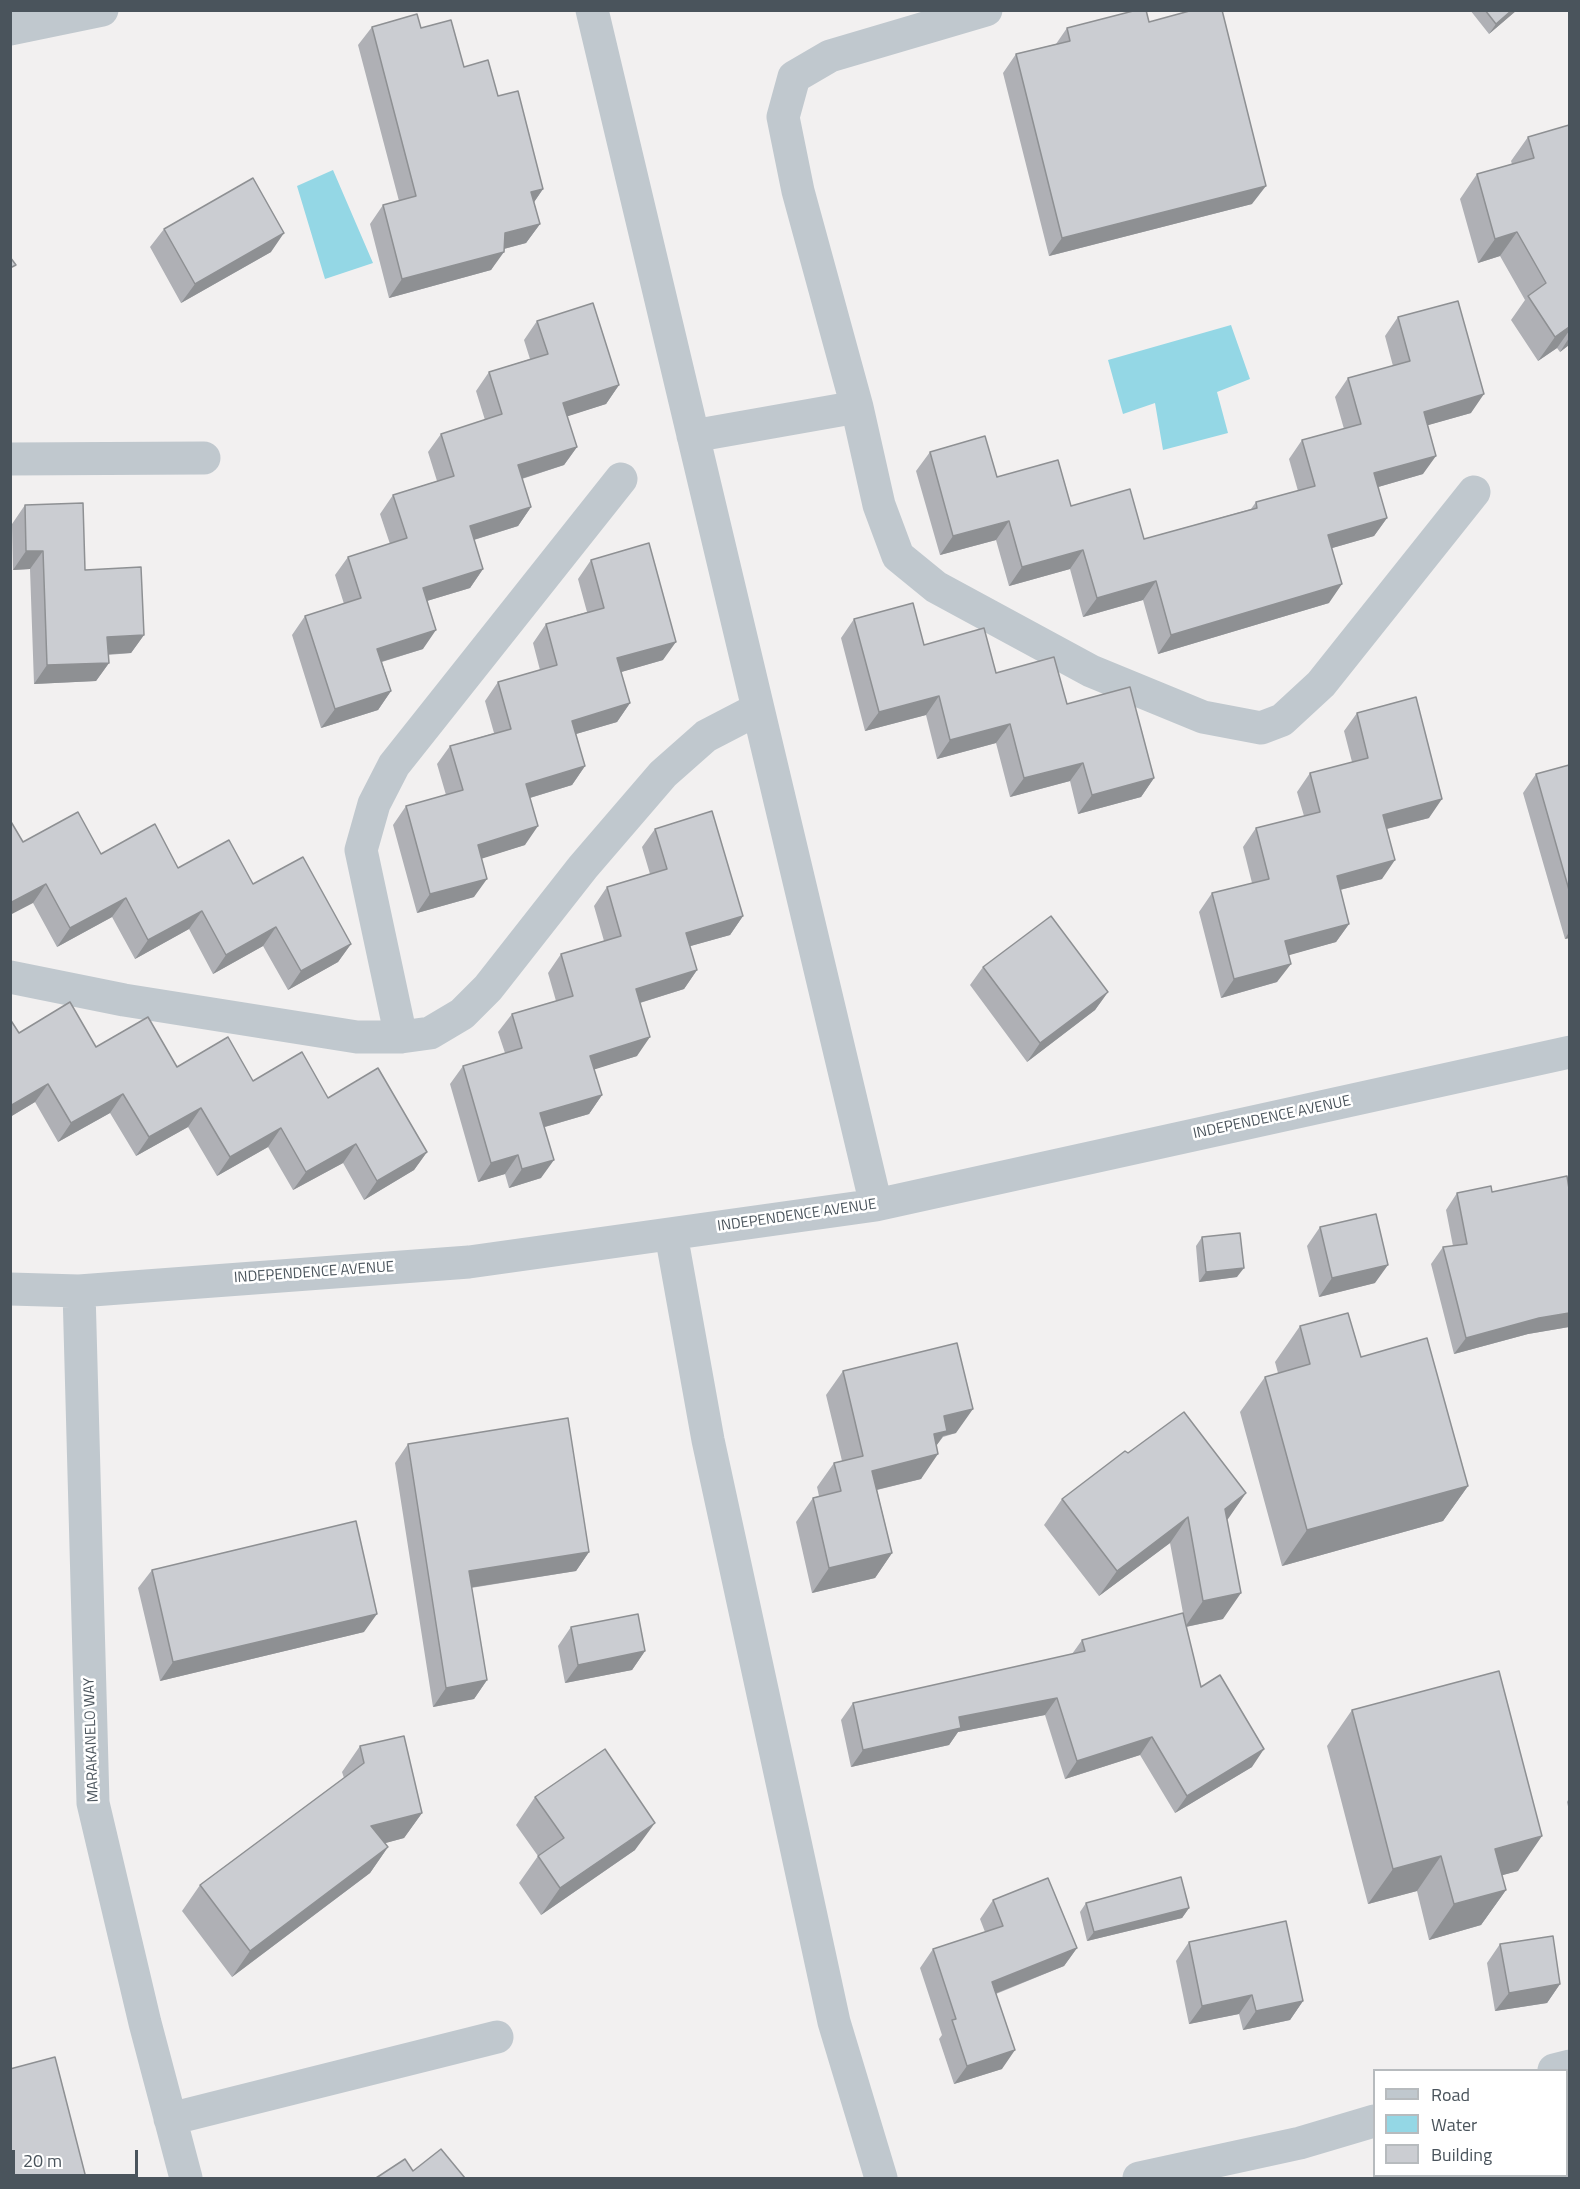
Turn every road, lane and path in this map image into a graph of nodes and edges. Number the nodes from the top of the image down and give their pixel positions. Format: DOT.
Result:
graph roads {
  1 [pos="102,10"];
  2 [pos="592,10"];
  3 [pos="986,10"];
  4 [pos="10,29"];
  5 [pos="857,407"];
  6 [pos="693,436"];
  7 [pos="204,458"];
  8 [pos="10,459"];
  9 [pos="621,479"];
  10 [pos="1474,492"];
  11 [pos="758,709"];
  12 [pos="10,977"];
  13 [pos="401,1037"];
  14 [pos="1569,1052"];
  15 [pos="876,1205"];
  16 [pos="672,1234"];
  17 [pos="10,1289"];
  18 [pos="79,1291"];
  19 [pos="497,2037"];
  20 [pos="170,2119"];
  21 [pos="1373,2121"];
  22 [pos="186,2178"];
  23 [pos="881,2178"];
  24 [pos="1139,2178"];
  1 -- 4 [label="street"];
  2 -- 6 [label="street"];
  3 -- 5 [label="street"];
  5 -- 6 [label="street"];
  5 -- 10 [label="street"];
  6 -- 11 [label="street"];
  7 -- 8 [label="street"];
  9 -- 13 [label="street"];
  11 -- 13 [label="street"];
  11 -- 15 [label="street"];
  12 -- 13 [label="street"];
  14 -- 15 [label="street, INDEPENDENCE AVENUE"];
  15 -- 16 [label="street, INDEPENDENCE AVENUE"];
  16 -- 18 [label="street, INDEPENDENCE AVENUE"];
  16 -- 23 [label="street"];
  17 -- 18 [label="street, INDEPENDENCE AVENUE"];
  18 -- 20 [label="street, MARAKANELO WAY"];
  19 -- 20 [label="street"];
  20 -- 22 [label="street, MARAKANELO WAY"];
  21 -- 24 [label="street"];
}
